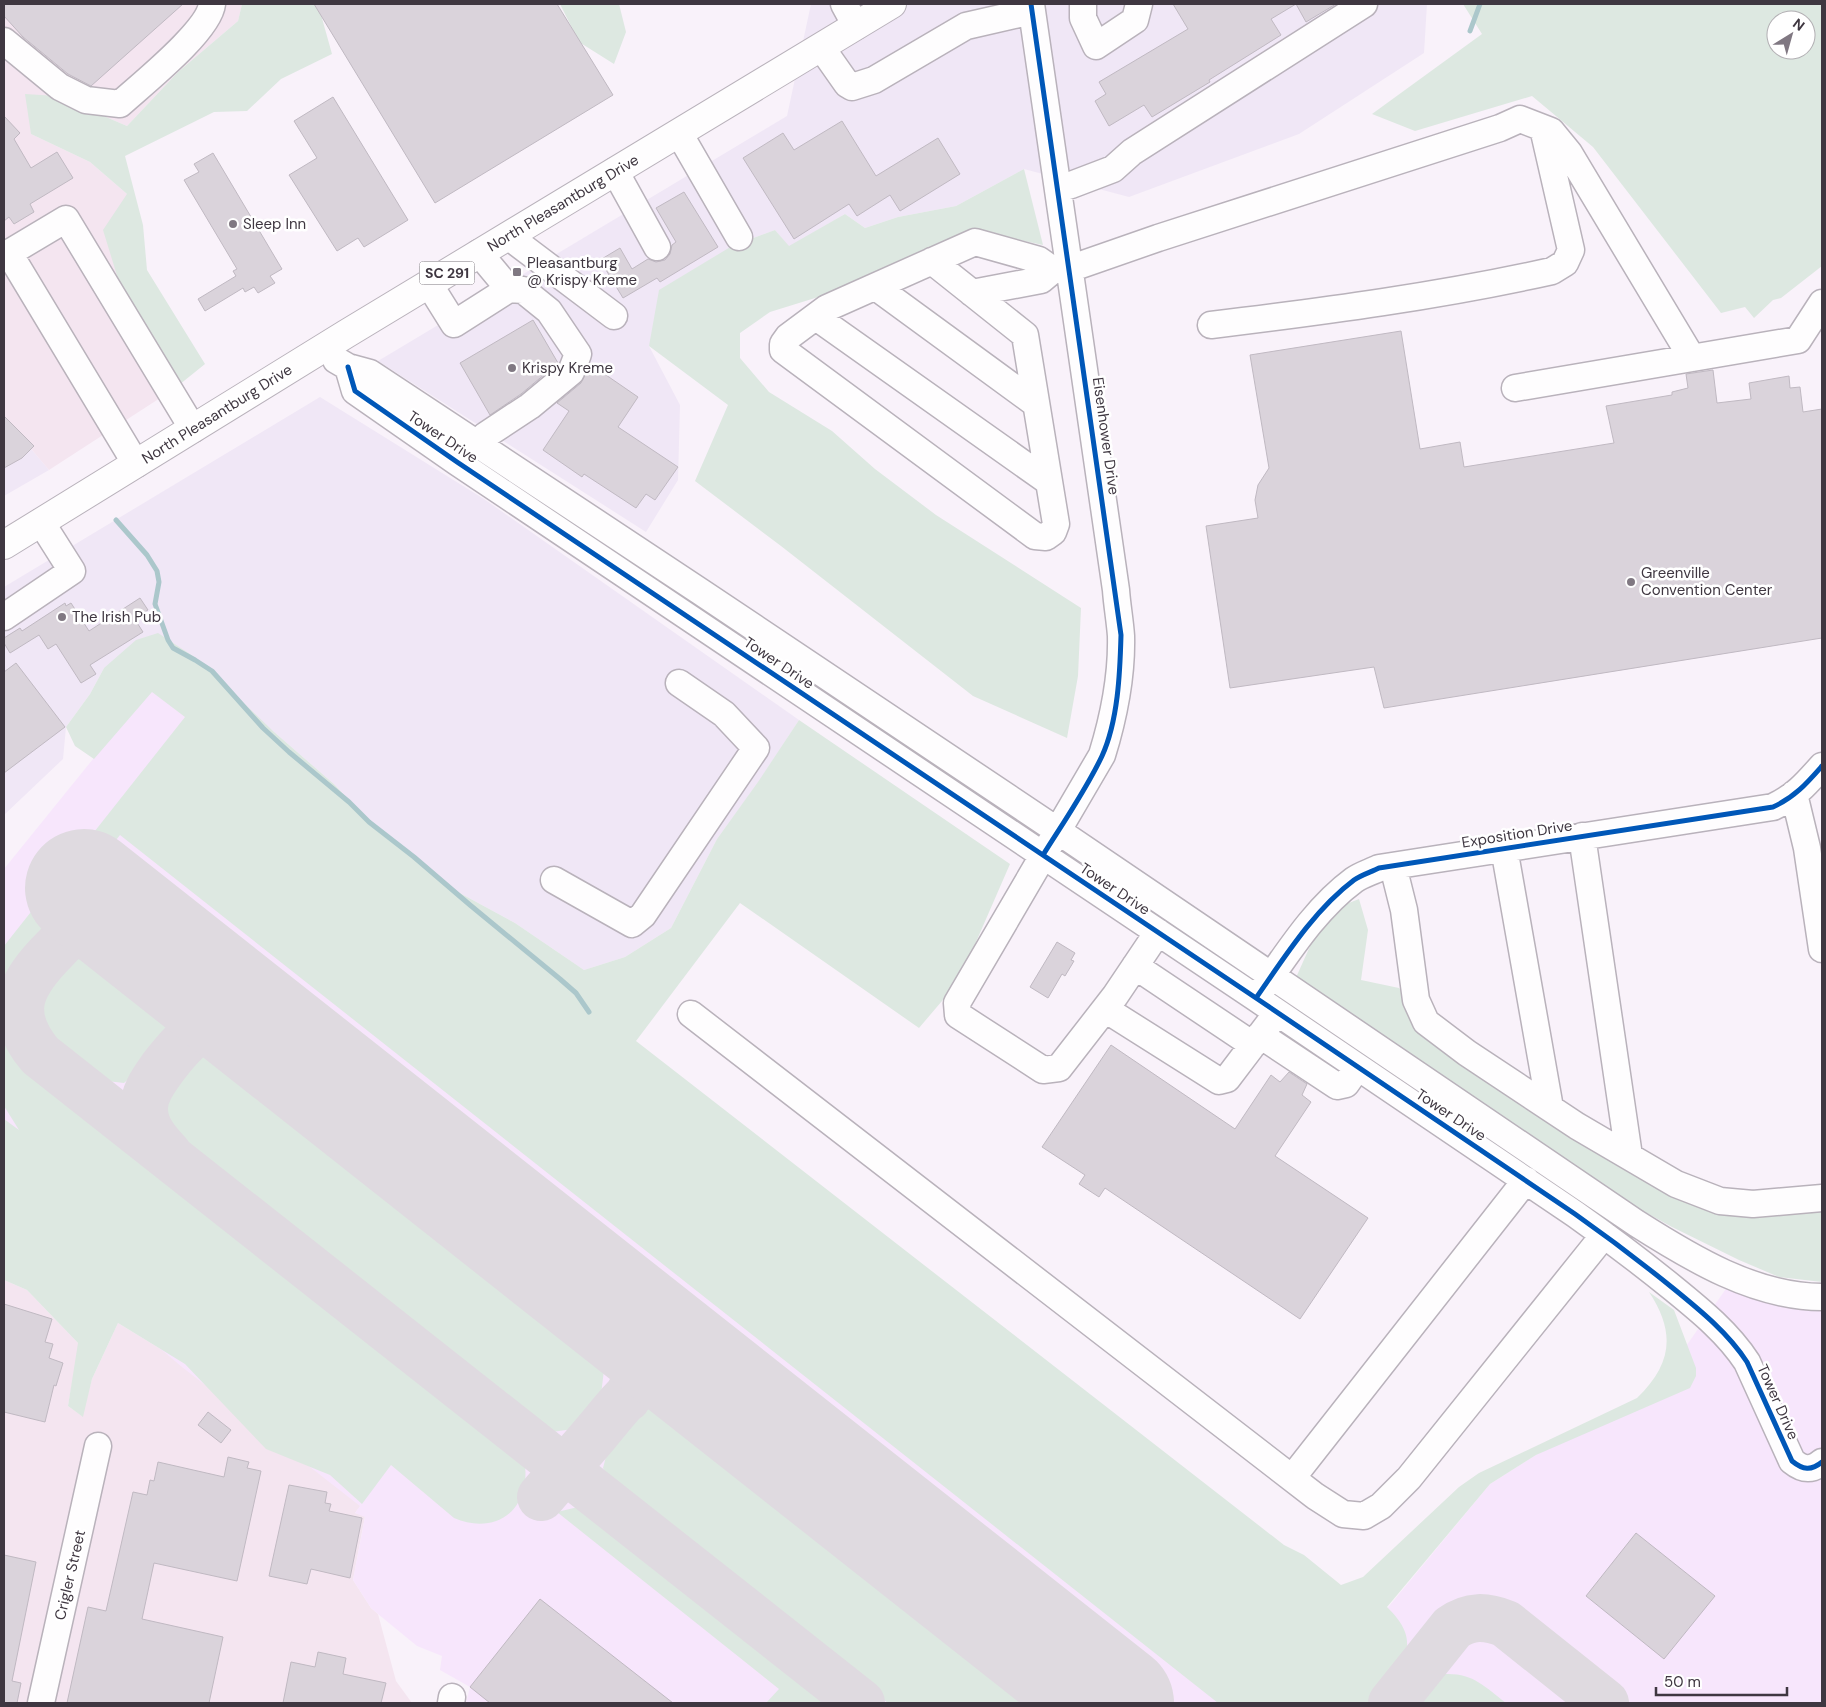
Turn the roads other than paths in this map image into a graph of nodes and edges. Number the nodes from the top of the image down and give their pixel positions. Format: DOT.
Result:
graph roads {
  1 [pos="212,4"];
  2 [pos="892,4"];
  3 [pos="1083,4"];
  4 [pos="1139,4"];
  5 [pos="1364,4"];
  6 [pos="1032,7"];
  7 [pos="850,15"];
  8 [pos="4,42"];
  9 [pos="821,47"];
  10 [pos="1544,128"];
  11 [pos="679,133"];
  12 [pos="615,171"];
  13 [pos="1058,189"];
  14 [pos="508,236"];
  15 [pos="739,237"];
  16 [pos="658,247"];
  17 [pos="479,253"];
  18 [pos="6,254"];
  19 [pos="932,261"];
  20 [pos="1061,269"];
  21 [pos="428,284"];
  22 [pos="876,287"];
  23 [pos="509,288"];
  24 [pos="972,293"];
  25 [pos="1822,303"];
  26 [pos="614,316"];
  27 [pos="816,317"];
  28 [pos="1211,325"];
  29 [pos="320,350"];
  30 [pos="1692,358"];
  31 [pos="348,367"];
  32 [pos="1515,388"];
  33 [pos="1036,404"];
  34 [pos="193,429"];
  35 [pos="476,444"];
  36 [pos="136,464"];
  37 [pos="1049,482"];
  38 [pos="41,522"];
  39 [pos="4,545"];
  40 [pos="4,617"];
  41 [pos="679,682"];
  42 [pos="1822,766"];
  43 [pos="1794,794"];
  44 [pos="1058,831"];
  45 [pos="1582,836"];
  46 [pos="1504,848"];
  47 [pos="1043,855"];
  48 [pos="1393,866"];
  49 [pos="554,880"];
  50 [pos="1158,932"];
  51 [pos="1822,949"];
  52 [pos="1135,966"];
  53 [pos="1272,976"];
  54 [pos="1256,998"];
  55 [pos="1105,1009"];
  56 [pos="1277,1012"];
  57 [pos="691,1014"];
  58 [pos="1256,1040"];
  59 [pos="1358,1067"];
  60 [pos="1550,1108"];
  61 [pos="1629,1156"];
  62 [pos="1526,1180"];
  63 [pos="1822,1198"];
  64 [pos="1604,1235"];
  65 [pos="1822,1297"];
  66 [pos="98,1446"];
  67 [pos="1822,1462"];
  68 [pos="1292,1478"];
  69 [pos="41,1703"];
  1 -- 8 [label="street"];
  2 -- 7 [label="main road, North Pleasantburg Drive / SC 291"];
  3 -- 4 [label="street"];
  5 -- 13 [label="street"];
  6 -- 9 [label="street"];
  6 -- 13 [label="street, Eisenhower Drive"];
  7 -- 9 [label="main road, North Pleasantburg Drive / SC 291"];
  9 -- 11 [label="main road, North Pleasantburg Drive / SC 291"];
  10 -- 20 [label="street"];
  10 -- 28 [label="street"];
  10 -- 30 [label="street"];
  11 -- 12 [label="main road, North Pleasantburg Drive / SC 291"];
  11 -- 15 [label="street"];
  12 -- 14 [label="main road, North Pleasantburg Drive / SC 291"];
  12 -- 16 [label="street"];
  13 -- 20 [label="street, Eisenhower Drive"];
  14 -- 17 [label="main road, North Pleasantburg Drive / SC 291"];
  14 -- 26 [label="street"];
  17 -- 21 [label="main road, North Pleasantburg Drive / SC 291"];
  17 -- 23 [label="street"];
  18 -- 34 [label="street"];
  18 -- 36 [label="street"];
  19 -- 20 [label="street"];
  19 -- 22 [label="street"];
  19 -- 24 [label="street"];
  20 -- 24 [label="street"];
  20 -- 44 [label="street, Eisenhower Drive"];
  21 -- 23 [label="street"];
  21 -- 29 [label="main road, North Pleasantburg Drive / SC 291"];
  22 -- 27 [label="street"];
  22 -- 33 [label="street"];
  23 -- 35 [label="street"];
  24 -- 33 [label="street"];
  25 -- 30 [label="street"];
  27 -- 37 [label="street"];
  27 -- 37 [label="street"];
  29 -- 31 [label="street, Tower Drive"];
  29 -- 34 [label="main road, North Pleasantburg Drive / SC 291"];
  30 -- 32 [label="street"];
  31 -- 35 [label="street, Tower Drive"];
  31 -- 47 [label="street, Tower Drive"];
  33 -- 37 [label="street"];
  34 -- 36 [label="main road, North Pleasantburg Drive / SC 291"];
  35 -- 44 [label="street, Tower Drive"];
  36 -- 38 [label="main road, North Pleasantburg Drive / SC 291"];
  38 -- 39 [label="main road, North Pleasantburg Drive / SC 291"];
  38 -- 40 [label="street"];
  41 -- 49 [label="street"];
  42 -- 43 [label="street, Exposition Drive"];
  43 -- 45 [label="street, Exposition Drive"];
  43 -- 51 [label="street"];
  44 -- 47 [label="street, Eisenhower Drive"];
  44 -- 53 [label="street, Tower Drive"];
  45 -- 46 [label="street, Exposition Drive"];
  45 -- 61 [label="street"];
  46 -- 48 [label="street, Exposition Drive"];
  46 -- 60 [label="street"];
  47 -- 50 [label="street, Tower Drive"];
  47 -- 55 [label="street, Eisenhower Drive"];
  48 -- 53 [label="street, Exposition Drive"];
  48 -- 60 [label="street"];
  50 -- 52 [label="street"];
  50 -- 54 [label="street, Tower Drive"];
  52 -- 55 [label="street"];
  52 -- 58 [label="street"];
  53 -- 54 [label="street, Exposition Drive"];
  53 -- 65 [label="street, Tower Drive"];
  54 -- 56 [label="street, Tower Drive"];
  55 -- 58 [label="street"];
  56 -- 58 [label="street"];
  56 -- 59 [label="street, Tower Drive"];
  57 -- 68 [label="street"];
  58 -- 59 [label="street"];
  59 -- 62 [label="street, Tower Drive"];
  60 -- 61 [label="street"];
  61 -- 63 [label="street"];
  62 -- 64 [label="street, Tower Drive"];
  62 -- 68 [label="street"];
  64 -- 67 [label="street, Tower Drive"];
  64 -- 68 [label="street"];
  66 -- 69 [label="street, Crigler Street"];
}
